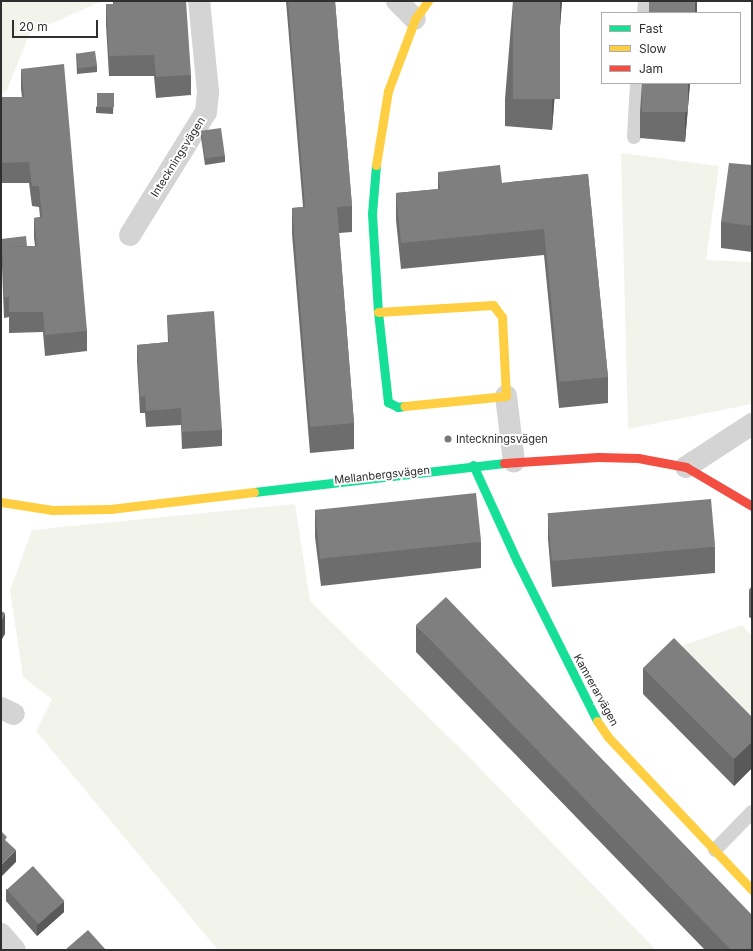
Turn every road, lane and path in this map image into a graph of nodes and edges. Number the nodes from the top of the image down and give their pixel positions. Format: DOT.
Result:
graph roads {
  1 [pos="199,1"];
  2 [pos="397,1"];
  3 [pos="428,1"];
  4 [pos="645,1"];
  5 [pos="644,12"];
  6 [pos="415,19"];
  7 [pos="637,84"];
  8 [pos="634,137"];
  9 [pos="130,235"];
  10 [pos="378,312"];
  11 [pos="506,396"];
  12 [pos="752,424"];
  13 [pos="514,462"];
  14 [pos="473,465"];
  15 [pos="686,467"];
  16 [pos="1,502"];
  17 [pos="752,506"];
  18 [pos="752,812"];
  19 [pos="715,850"];
  20 [pos="752,890"];
  21 [pos="1,934"];
  22 [pos="15,950"];
  1 -- 9 [label="street, Inteckningsvägen"];
  2 -- 6 [label="street"];
  3 -- 6 [label="street"];
  4 -- 5 [label="lane"];
  6 -- 10 [label="street"];
  7 -- 8 [label="lane"];
  10 -- 11 [label="street"];
  10 -- 11 [label="street"];
  11 -- 13 [label="street"];
  12 -- 15 [label="street"];
  13 -- 14 [label="street, Mellanbergsvägen"];
  13 -- 15 [label="street, Mellanbergsvägen"];
  14 -- 16 [label="street, Mellanbergsvägen"];
  14 -- 19 [label="street, Kamrerarvägen"];
  15 -- 17 [label="street, Mellanbergsvägen"];
  18 -- 19 [label="lane"];
  19 -- 20 [label="street, Kamrerarvägen"];
  21 -- 22 [label="street"];
}
